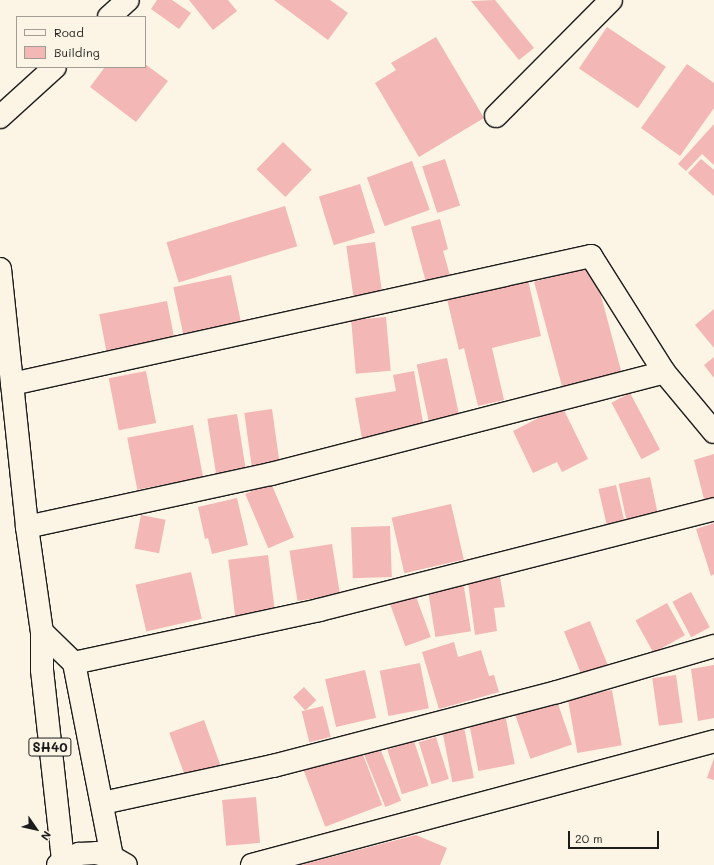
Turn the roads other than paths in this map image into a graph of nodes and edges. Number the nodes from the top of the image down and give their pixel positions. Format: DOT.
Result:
graph roads {
  1 [pos="128,0"];
  2 [pos="611,0"];
  3 [pos="110,16"];
  4 [pos="54,68"];
  5 [pos="496,116"];
  6 [pos="0,117"];
  7 [pos="0,276"];
  8 [pos="664,372"];
  9 [pos="12,384"];
  10 [pos="714,432"];
  11 [pos="714,509"];
  12 [pos="27,528"];
  13 [pos="42,632"];
  14 [pos="714,646"];
  15 [pos="74,663"];
  16 [pos="714,741"];
  17 [pos="103,803"];
  18 [pos="119,861"];
  19 [pos="61,863"];
  20 [pos="252,865"];
  1 -- 3 [label="street"];
  2 -- 5 [label="street"];
  4 -- 6 [label="street"];
  7 -- 9 [label="street, SH40"];
  8 -- 9 [label="street"];
  8 -- 10 [label="street"];
  8 -- 12 [label="street"];
  9 -- 12 [label="street, SH40"];
  11 -- 15 [label="street"];
  12 -- 13 [label="street, SH40"];
  13 -- 15 [label="street"];
  13 -- 19 [label="street, SH40"];
  14 -- 17 [label="street"];
  15 -- 17 [label="street"];
  16 -- 20 [label="street"];
  17 -- 18 [label="street"];
  18 -- 19 [label="street, SH40"];
}
